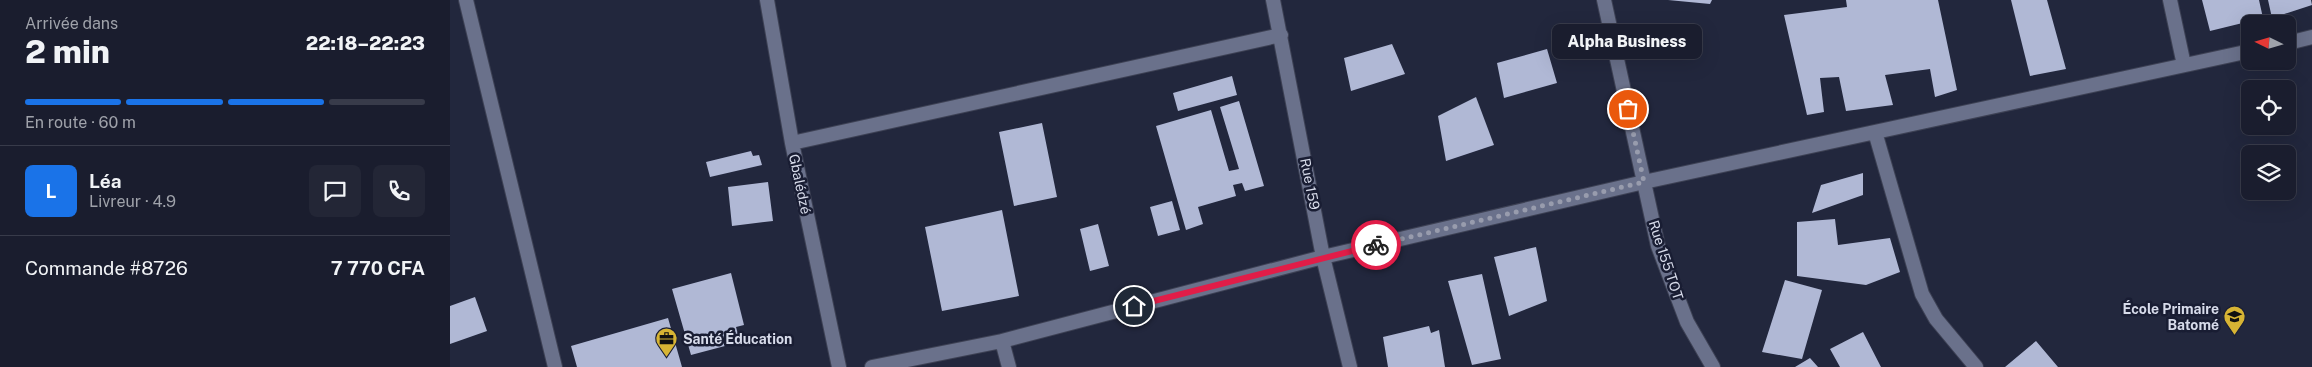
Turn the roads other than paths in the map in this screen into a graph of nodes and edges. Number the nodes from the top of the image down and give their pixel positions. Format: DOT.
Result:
graph roads {
  1 [pos="466,0"];
  2 [pos="766,0"];
  3 [pos="1273,0"];
  4 [pos="1604,0"];
  5 [pos="2170,0"];
  6 [pos="1281,35"];
  7 [pos="2312,38"];
  8 [pos="2296,41"];
  9 [pos="2241,53"];
  10 [pos="2184,65"];
  11 [pos="1875,132"];
  12 [pos="792,143"];
  13 [pos="1644,182"];
  14 [pos="1323,257"];
  15 [pos="1002,341"];
  16 [pos="555,367"];
  17 [pos="839,367"];
  18 [pos="872,367"];
  19 [pos="1009,367"];
  20 [pos="1350,367"];
  21 [pos="1713,367"];
  22 [pos="1976,367"];
  1 -- 16 [label="street"];
  2 -- 12 [label="street, Gbalédzé"];
  3 -- 6 [label="street, Rue 159"];
  4 -- 13 [label="street, Rue 155 TOT"];
  5 -- 10 [label="street"];
  6 -- 12 [label="street"];
  6 -- 14 [label="street, Rue 159"];
  7 -- 8 [label="street"];
  9 -- 10 [label="street"];
  10 -- 11 [label="street"];
  11 -- 13 [label="street"];
  11 -- 22 [label="street"];
  12 -- 17 [label="street, Gbalédzé"];
  13 -- 14 [label="street"];
  13 -- 21 [label="street, Rue 155 TOT"];
  14 -- 15 [label="street"];
  14 -- 20 [label="street, Rue 159"];
  15 -- 18 [label="street"];
  15 -- 19 [label="street"];
}
